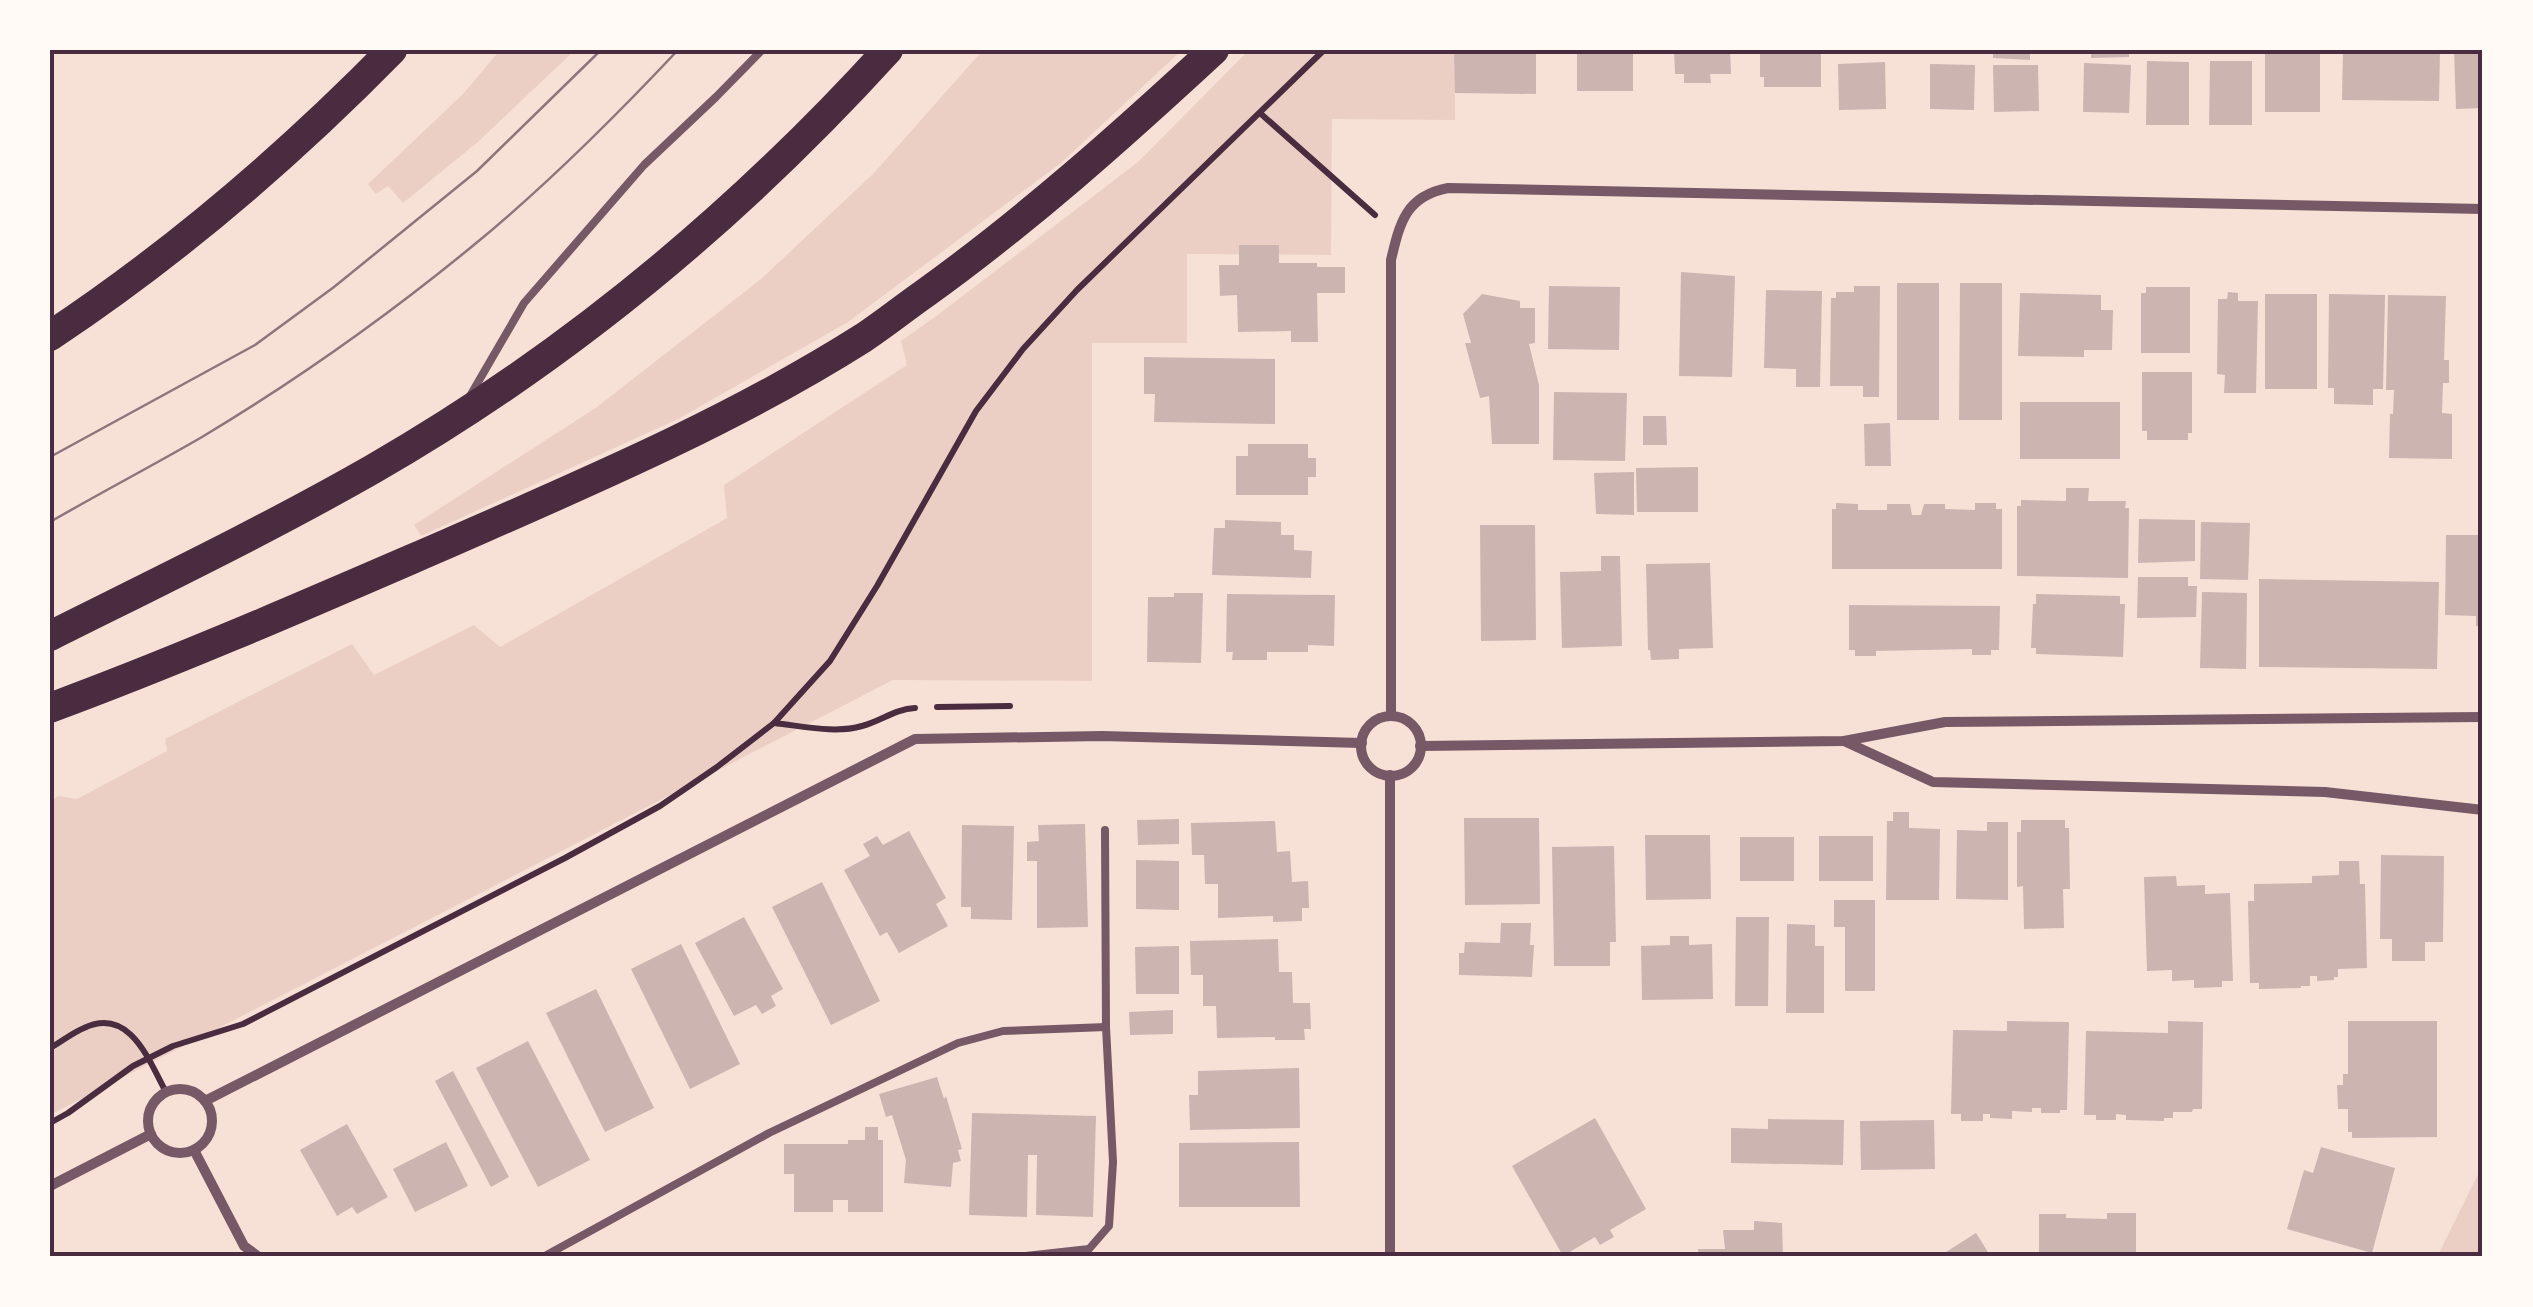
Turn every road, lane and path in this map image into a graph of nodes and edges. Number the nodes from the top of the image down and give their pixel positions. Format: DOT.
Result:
graph roads {
  1 [pos="392,50"];
  2 [pos="762,50"];
  3 [pos="888,50"];
  4 [pos="1214,50"];
  5 [pos="1324,50"];
  6 [pos="1260,114"];
  7 [pos="2483,210"];
  8 [pos="1375,214"];
  9 [pos="50,336"];
  10 [pos="458,417"];
  11 [pos="50,636"];
  12 [pos="50,708"];
  13 [pos="1391,716"];
  14 [pos="2483,717"];
  15 [pos="1844,741"];
  16 [pos="1362,743"];
  17 [pos="1420,746"];
  18 [pos="1390,775"];
  19 [pos="2483,810"];
  20 [pos="1105,830"];
  21 [pos="1106,1028"];
  22 [pos="50,1048"];
  23 [pos="148,1058"];
  24 [pos="166,1092"];
  25 [pos="205,1101"];
  26 [pos="50,1123"];
  27 [pos="151,1134"];
  28 [pos="194,1150"];
  29 [pos="50,1186"];
  30 [pos="259,1257"];
  31 [pos="544,1257"];
  32 [pos="1016,1257"];
  33 [pos="1390,1257"];
  1 -- 9 [label="highway"];
  2 -- 10 [label="lane"];
  3 -- 10 [label="highway"];
  4 -- 12 [label="highway"];
  5 -- 6 [label="path"];
  6 -- 8 [label="path"];
  6 -- 23 [label="path"];
  7 -- 13 [label="street"];
  10 -- 11 [label="highway"];
  13 -- 16 [label="street"];
  13 -- 17 [label="street"];
  14 -- 15 [label="street"];
  15 -- 17 [label="street"];
  15 -- 19 [label="street"];
  16 -- 18 [label="street"];
  16 -- 25 [label="street"];
  17 -- 18 [label="street"];
  18 -- 33 [label="street"];
  20 -- 21 [label="lane"];
  21 -- 31 [label="lane"];
  21 -- 32 [label="lane"];
  22 -- 23 [label="path"];
  23 -- 24 [label="path"];
  23 -- 26 [label="path"];
  24 -- 25 [label="street"];
  24 -- 27 [label="street"];
  25 -- 28 [label="street"];
  27 -- 28 [label="street"];
  27 -- 29 [label="street"];
  28 -- 30 [label="street"];
}
